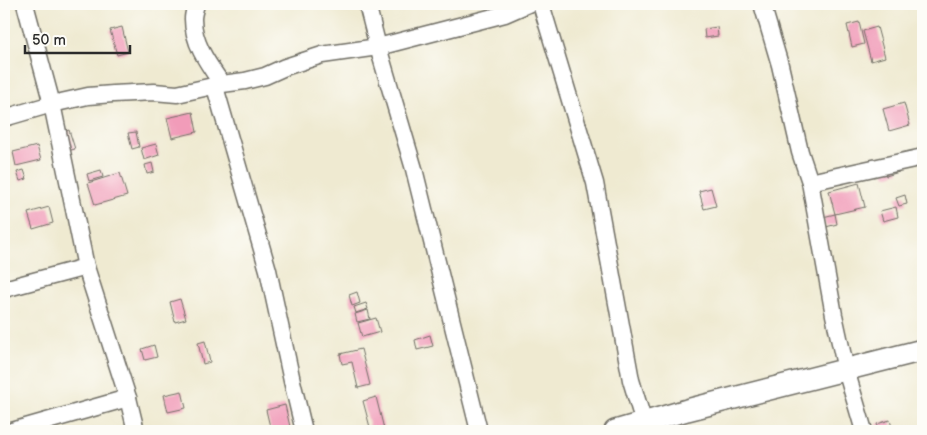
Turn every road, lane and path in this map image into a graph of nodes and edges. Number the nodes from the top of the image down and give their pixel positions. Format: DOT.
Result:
graph roads {
  1 [pos="25,4"];
  2 [pos="196,4"];
  3 [pos="367,4"];
  4 [pos="528,4"];
  5 [pos="541,4"];
  6 [pos="762,4"];
  7 [pos="378,47"];
  8 [pos="219,86"];
  9 [pos="52,104"];
  10 [pos="4,118"];
  11 [pos="923,157"];
  12 [pos="810,182"];
  13 [pos="86,267"];
  14 [pos="4,289"];
  15 [pos="923,350"];
  16 [pos="846,370"];
  17 [pos="128,398"];
  18 [pos="644,423"];
  19 [pos="12,431"];
  20 [pos="136,431"];
  21 [pos="304,431"];
  22 [pos="479,431"];
  23 [pos="615,431"];
  24 [pos="864,431"];
  1 -- 9 [label="street"];
  2 -- 8 [label="street"];
  3 -- 7 [label="street"];
  4 -- 7 [label="street"];
  5 -- 18 [label="street"];
  6 -- 12 [label="street"];
  7 -- 8 [label="street"];
  7 -- 22 [label="street"];
  8 -- 9 [label="street"];
  8 -- 21 [label="street"];
  9 -- 10 [label="street"];
  9 -- 13 [label="street"];
  11 -- 12 [label="street"];
  12 -- 16 [label="street"];
  13 -- 14 [label="street"];
  13 -- 17 [label="street"];
  15 -- 16 [label="street"];
  16 -- 18 [label="street"];
  16 -- 24 [label="street"];
  17 -- 19 [label="street"];
  17 -- 20 [label="street"];
  18 -- 23 [label="street"];
}
